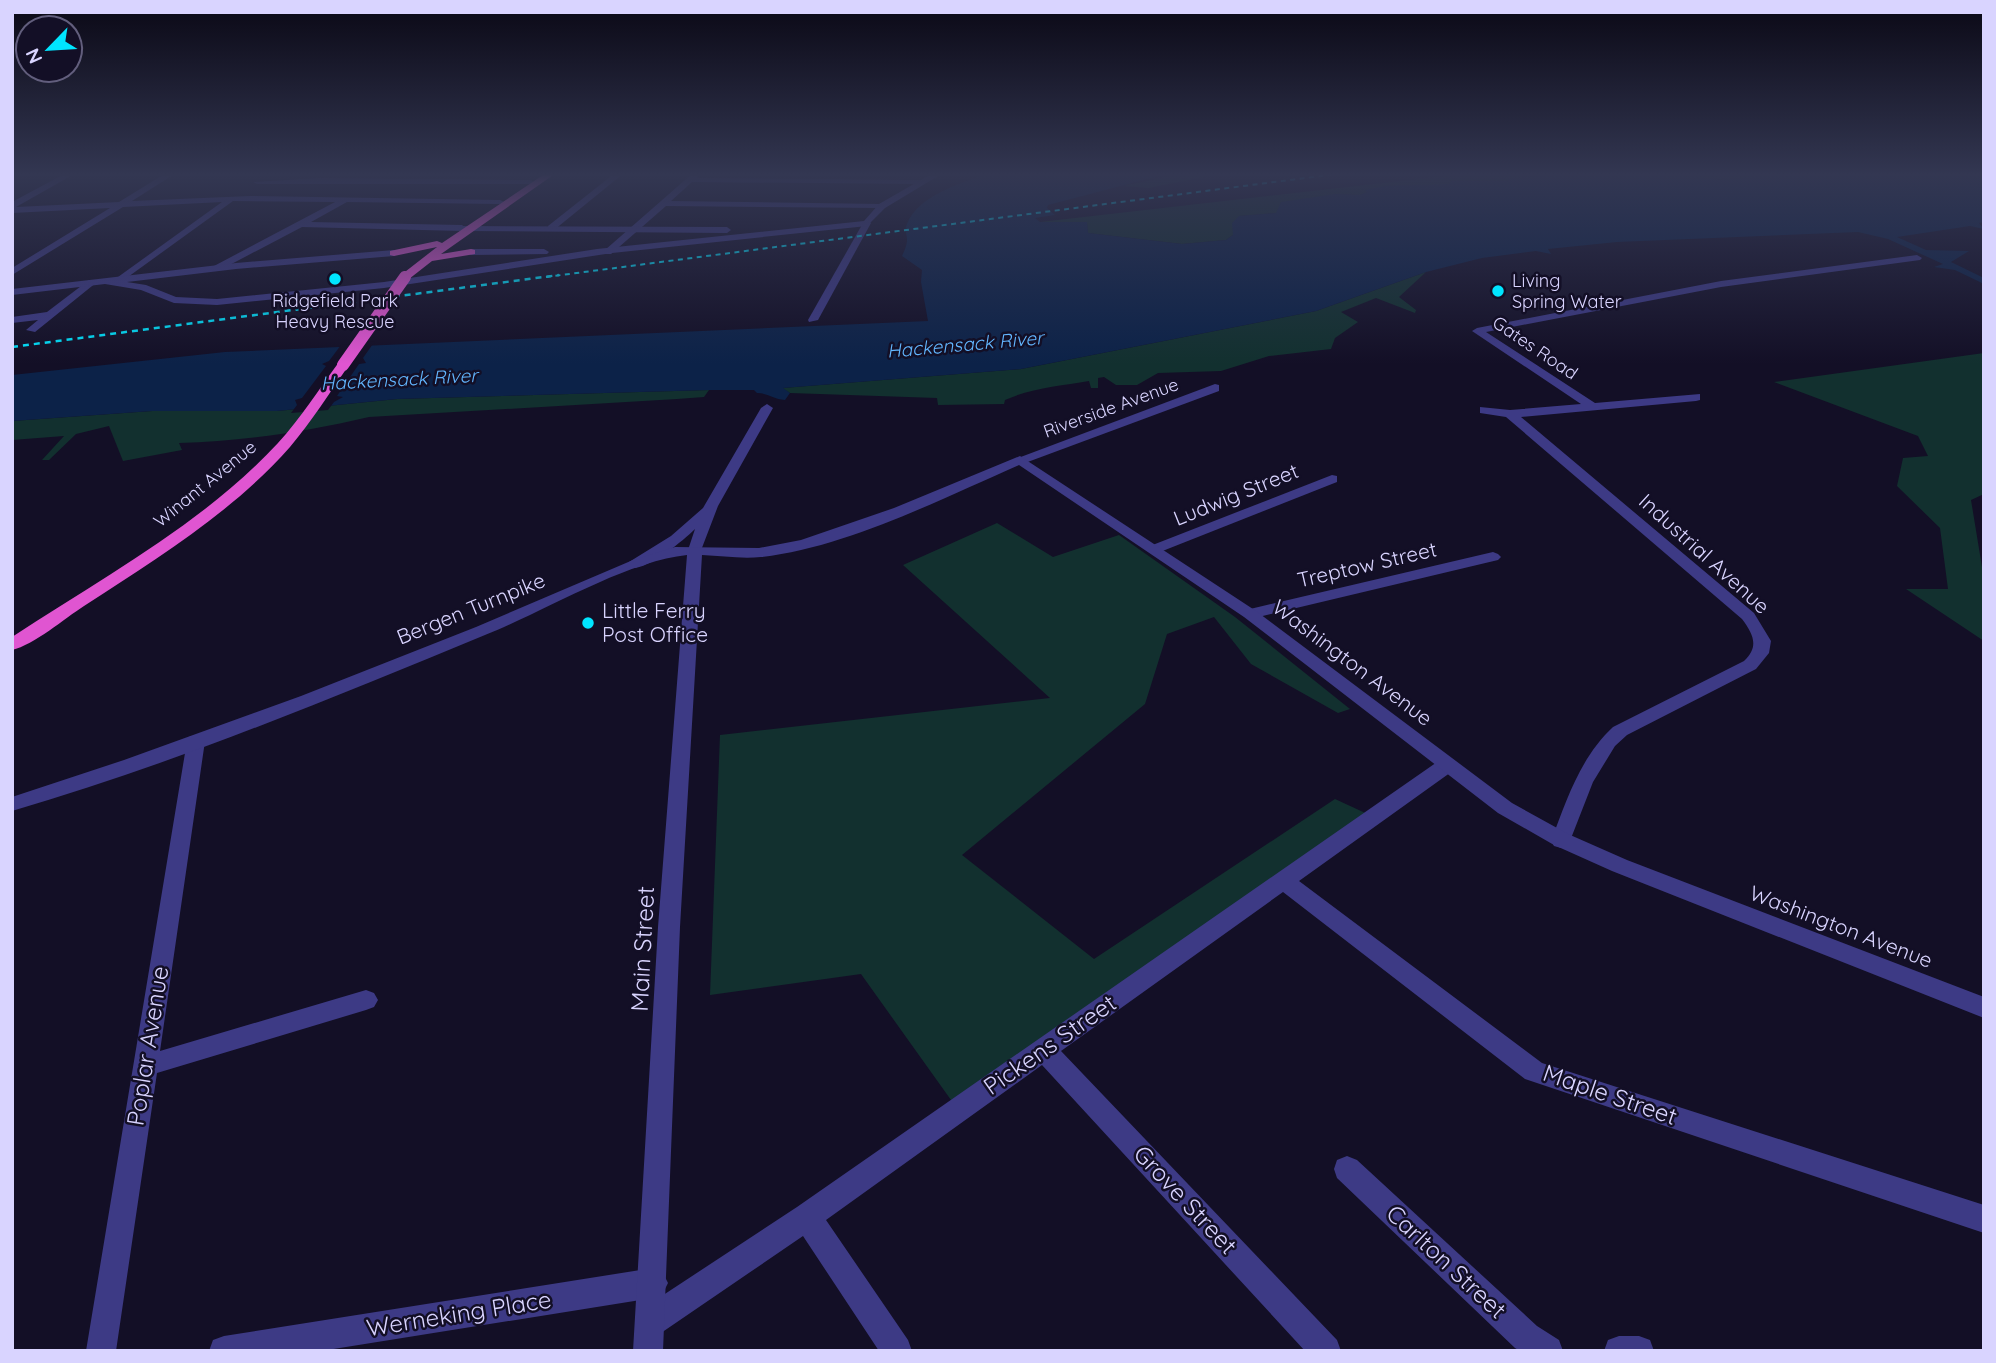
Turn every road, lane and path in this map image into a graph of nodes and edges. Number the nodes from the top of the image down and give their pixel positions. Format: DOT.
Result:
graph roads {
  1 [pos="69,237"];
  2 [pos="179,237"];
  3 [pos="275,237"];
  4 [pos="450,237"];
  5 [pos="456,237"];
  6 [pos="625,237"];
  7 [pos="724,237"];
  8 [pos="859,237"];
  9 [pos="451,241"];
  10 [pos="437,244"];
  11 [pos="471,252"];
  12 [pos="608,252"];
  13 [pos="394,253"];
  14 [pos="529,258"];
  15 [pos="1917,258"];
  16 [pos="420,261"];
  17 [pos="216,268"];
  18 [pos="186,271"];
  19 [pos="12,272"];
  20 [pos="121,279"];
  21 [pos="97,282"];
  22 [pos="149,289"];
  23 [pos="12,292"];
  24 [pos="49,316"];
  25 [pos="12,320"];
  26 [pos="813,320"];
  27 [pos="31,330"];
  28 [pos="1214,388"];
  29 [pos="1696,397"];
  30 [pos="766,408"];
  31 [pos="1595,408"];
  32 [pos="1483,410"];
  33 [pos="1510,414"];
  34 [pos="1020,460"];
  35 [pos="1332,479"];
  36 [pos="711,506"];
  37 [pos="695,550"];
  38 [pos="1155,550"];
  39 [pos="1493,557"];
  40 [pos="634,566"];
  41 [pos="1250,614"];
  42 [pos="12,645"];
  43 [pos="197,741"];
  44 [pos="1447,765"];
  45 [pos="115,772"];
  46 [pos="12,804"];
  47 [pos="12,817"];
  48 [pos="1561,841"];
  49 [pos="1283,881"];
  50 [pos="366,1000"];
  51 [pos="1984,1008"];
  52 [pos="1044,1050"];
  53 [pos="145,1066"];
  54 [pos="1347,1168"];
  55 [pos="807,1217"];
  56 [pos="1984,1219"];
  57 [pos="653,1283"];
  58 [pos="650,1322"];
  59 [pos="101,1351"];
  60 [pos="225,1351"];
  61 [pos="648,1351"];
  62 [pos="897,1351"];
  63 [pos="1326,1351"];
  64 [pos="1548,1351"];
  65 [pos="1619,1351"];
  66 [pos="1639,1351"];
  1 -- 19 [label="street"];
  2 -- 20 [label="street"];
  3 -- 17 [label="street"];
  4 -- 10 [label="highway, Winant Avenue"];
  5 -- 9 [label="highway, Winant Avenue"];
  6 -- 12 [label="street"];
  7 -- 12 [label="street"];
  8 -- 26 [label="street"];
  9 -- 11 [label="highway"];
  9 -- 16 [label="highway, Winant Avenue"];
  10 -- 13 [label="highway"];
  10 -- 16 [label="highway, Winant Avenue"];
  11 -- 14 [label="street"];
  11 -- 16 [label="highway"];
  12 -- 14 [label="street"];
  13 -- 16 [label="highway"];
  13 -- 17 [label="street"];
  14 -- 22 [label="street"];
  15 -- 31 [label="street, Gates Road"];
  16 -- 42 [label="highway, Winant Avenue, bridge"];
  17 -- 18 [label="street"];
  18 -- 20 [label="street"];
  18 -- 22 [label="street"];
  20 -- 21 [label="street"];
  21 -- 22 [label="street"];
  21 -- 23 [label="street"];
  21 -- 24 [label="street"];
  24 -- 25 [label="street"];
  24 -- 27 [label="street"];
  28 -- 34 [label="street, Riverside Avenue"];
  29 -- 31 [label="street"];
  30 -- 36 [label="street"];
  31 -- 33 [label="street"];
  32 -- 33 [label="street"];
  33 -- 48 [label="street, Industrial Avenue"];
  34 -- 37 [label="street"];
  34 -- 38 [label="street, Washington Avenue"];
  35 -- 38 [label="street, Ludwig Street"];
  36 -- 37 [label="street"];
  36 -- 40 [label="street"];
  37 -- 40 [label="street, Bergen Turnpike"];
  37 -- 57 [label="street, Main Street"];
  38 -- 41 [label="street, Washington Avenue"];
  39 -- 41 [label="street, Treptow Street"];
  40 -- 43 [label="street, Bergen Turnpike"];
  41 -- 44 [label="street, Washington Avenue"];
  43 -- 45 [label="street, Bergen Turnpike"];
  43 -- 53 [label="street, Poplar Avenue"];
  44 -- 48 [label="street, Washington Avenue"];
  44 -- 49 [label="street, Pickens Street"];
  45 -- 46 [label="street, Bergen Turnpike"];
  45 -- 47 [label="street, Bergen Turnpike"];
  48 -- 51 [label="street, Washington Avenue"];
  49 -- 52 [label="street, Pickens Street"];
  49 -- 56 [label="street, Maple Street"];
  50 -- 53 [label="street"];
  52 -- 55 [label="street, Pickens Street"];
  52 -- 63 [label="street, Grove Street"];
  53 -- 59 [label="street, Poplar Avenue"];
  54 -- 64 [label="street, Carlton Street"];
  55 -- 58 [label="street, Pickens Street"];
  55 -- 62 [label="street"];
  57 -- 58 [label="street, Main Street"];
  57 -- 60 [label="street, Werneking Place"];
  58 -- 61 [label="street, Main Street"];
  65 -- 66 [label="street"];
}
